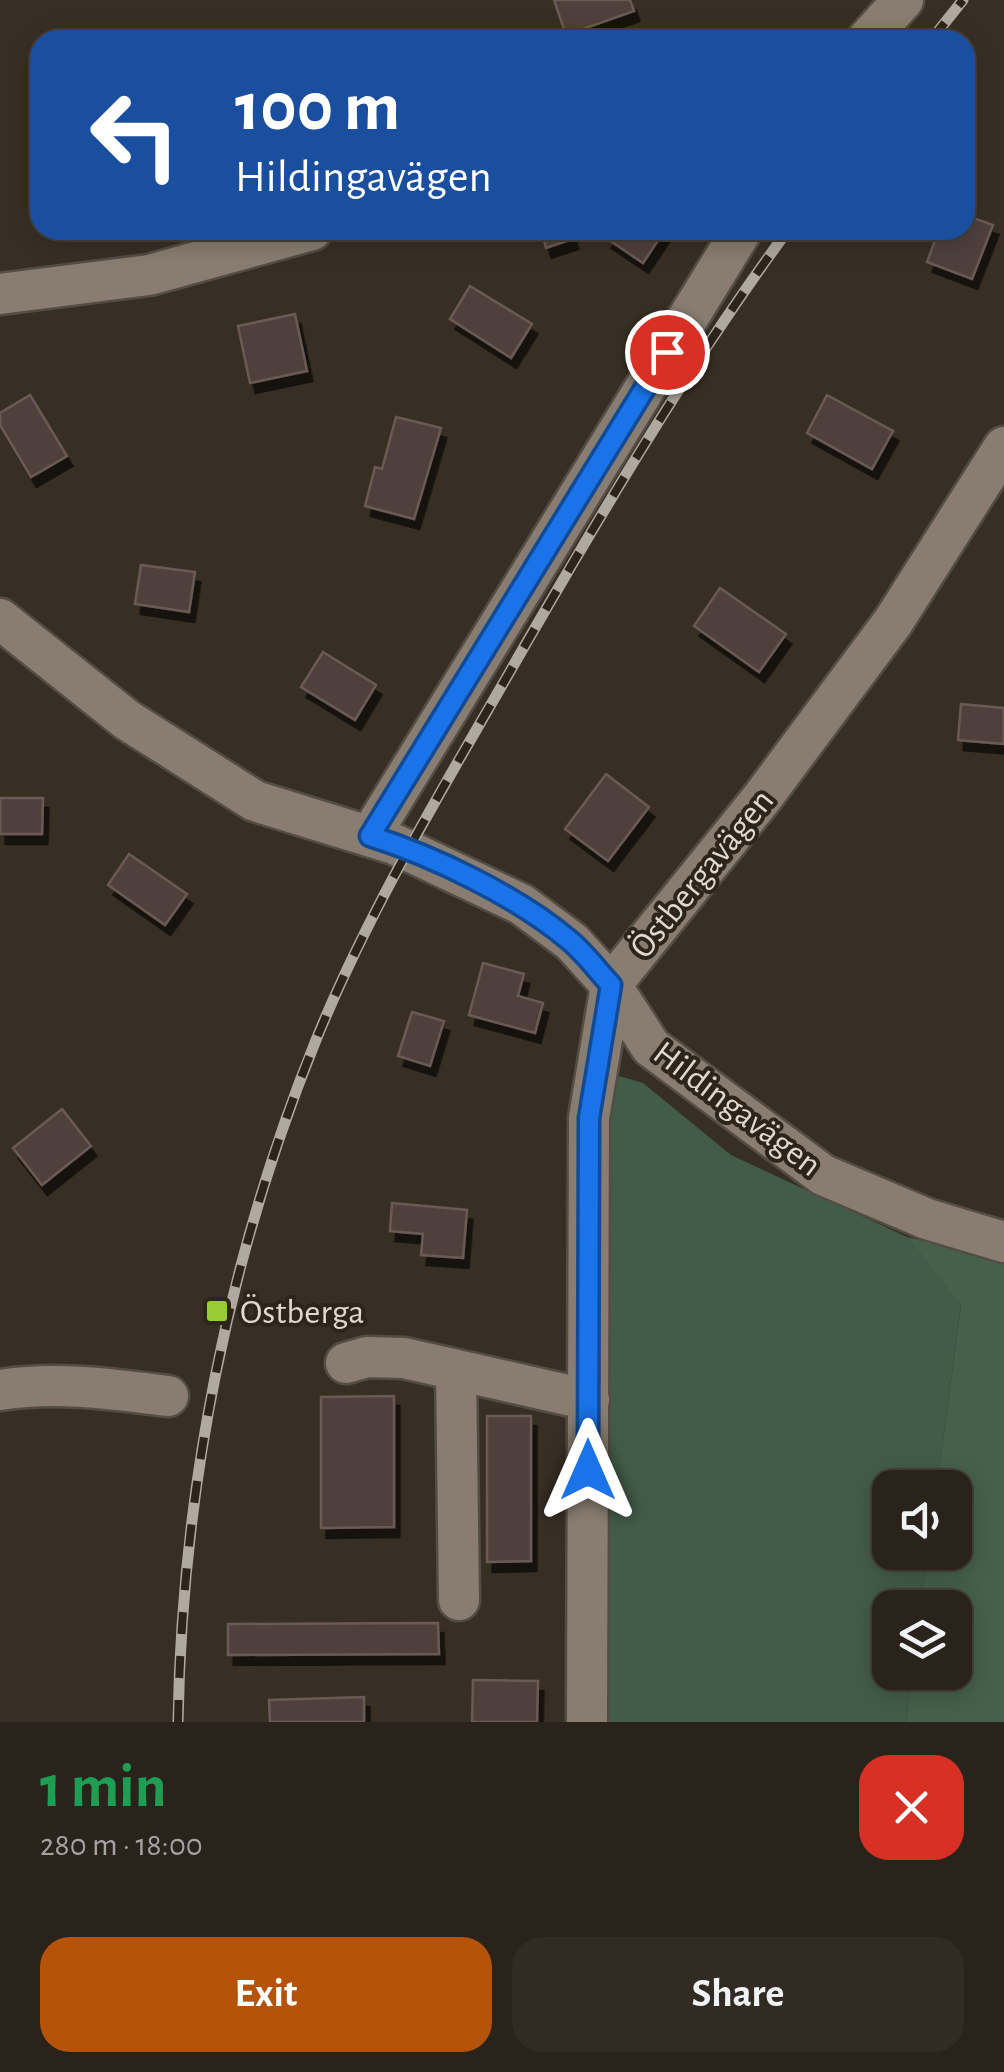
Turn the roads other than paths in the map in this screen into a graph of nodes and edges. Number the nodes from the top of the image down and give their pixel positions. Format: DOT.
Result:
graph roads {
  1 [pos="903,0"];
  2 [pos="876,30"];
  3 [pos="277,240"];
  4 [pos="736,240"];
  5 [pos="0,294"];
  6 [pos="1004,447"];
  7 [pos="0,618"];
  8 [pos="370,836"];
  9 [pos="611,985"];
  10 [pos="1004,1242"];
  11 [pos="346,1363"];
  12 [pos="456,1370"];
  13 [pos="0,1390"];
  14 [pos="168,1396"];
  15 [pos="588,1400"];
  16 [pos="459,1600"];
  17 [pos="588,1722"];
  1 -- 2 [label="street"];
  3 -- 5 [label="street"];
  4 -- 8 [label="street"];
  6 -- 9 [label="street, Östbergavägen"];
  7 -- 8 [label="street, Hildingavägen"];
  8 -- 9 [label="street, Hildingavägen"];
  9 -- 10 [label="street, Hildingavägen"];
  9 -- 15 [label="street, Östbergavägen"];
  11 -- 12 [label="street"];
  12 -- 15 [label="street"];
  12 -- 16 [label="street"];
  13 -- 14 [label="street"];
  15 -- 17 [label="street, Östbergavägen"];
}
